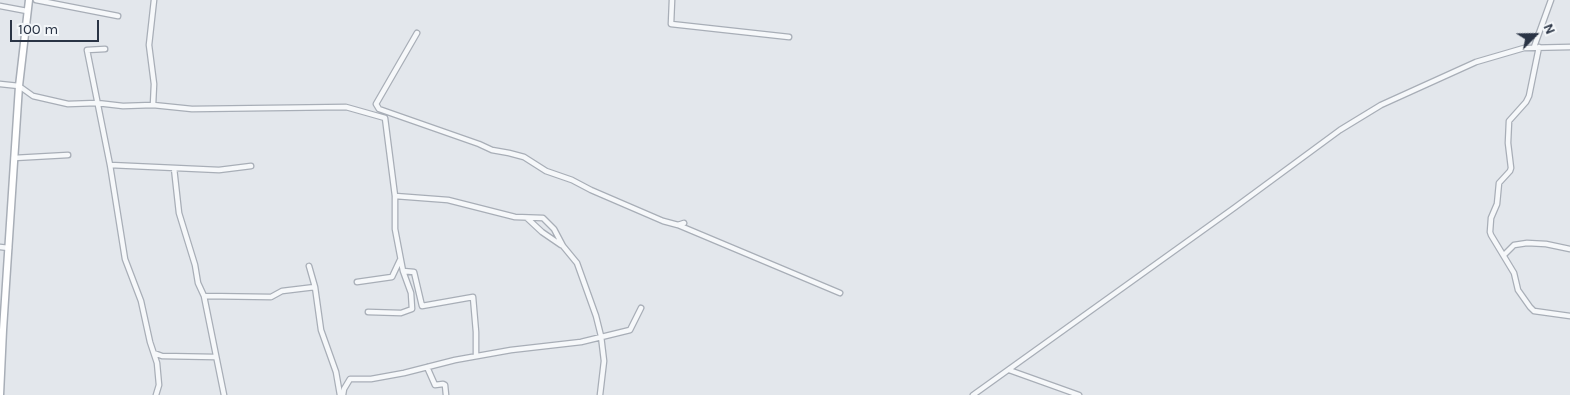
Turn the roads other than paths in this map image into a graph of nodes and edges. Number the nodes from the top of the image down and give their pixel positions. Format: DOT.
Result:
graph roads {
  1 [pos="29,0"];
  2 [pos="36,0"];
  3 [pos="154,0"];
  4 [pos="672,0"];
  5 [pos="1551,0"];
  6 [pos="0,6"];
  7 [pos="27,11"];
  8 [pos="118,16"];
  9 [pos="417,32"];
  10 [pos="789,37"];
  11 [pos="1537,47"];
  12 [pos="1570,47"];
  13 [pos="105,49"];
  14 [pos="0,84"];
  15 [pos="19,86"];
  16 [pos="97,103"];
  17 [pos="153,105"];
  18 [pos="68,155"];
  19 [pos="14,158"];
  20 [pos="110,166"];
  21 [pos="251,166"];
  22 [pos="174,168"];
  23 [pos="395,196"];
  24 [pos="527,218"];
  25 [pos="684,223"];
  26 [pos="678,225"];
  27 [pos="563,246"];
  28 [pos="0,247"];
  29 [pos="9,248"];
  30 [pos="1570,249"];
  31 [pos="1504,254"];
  32 [pos="400,260"];
  33 [pos="309,266"];
  34 [pos="403,271"];
  35 [pos="357,282"];
  36 [pos="315,287"];
  37 [pos="840,293"];
  38 [pos="204,296"];
  39 [pos="641,308"];
  40 [pos="368,312"];
  41 [pos="1570,316"];
  42 [pos="1,328"];
  43 [pos="602,336"];
  44 [pos="154,352"];
  45 [pos="476,356"];
  46 [pos="215,358"];
  47 [pos="427,367"];
  48 [pos="1009,370"];
  49 [pos="0,395"];
  50 [pos="156,395"];
  51 [pos="224,395"];
  52 [pos="340,395"];
  53 [pos="343,395"];
  54 [pos="446,395"];
  55 [pos="600,395"];
  56 [pos="973,395"];
  57 [pos="1079,395"];
  1 -- 7 [label="street"];
  2 -- 8 [label="street"];
  3 -- 17 [label="street"];
  4 -- 10 [label="street"];
  5 -- 11 [label="street"];
  6 -- 7 [label="street"];
  7 -- 15 [label="street"];
  9 -- 26 [label="street"];
  11 -- 12 [label="street"];
  11 -- 31 [label="street"];
  11 -- 48 [label="street"];
  13 -- 16 [label="street"];
  14 -- 15 [label="street"];
  15 -- 16 [label="street"];
  15 -- 19 [label="street"];
  16 -- 17 [label="street"];
  16 -- 20 [label="street"];
  17 -- 23 [label="street"];
  18 -- 19 [label="street"];
  19 -- 29 [label="street"];
  20 -- 22 [label="street"];
  20 -- 44 [label="street"];
  21 -- 22 [label="street"];
  22 -- 38 [label="street"];
  23 -- 24 [label="street"];
  23 -- 32 [label="street"];
  24 -- 27 [label="street"];
  24 -- 27 [label="street"];
  25 -- 26 [label="street"];
  26 -- 37 [label="street"];
  27 -- 43 [label="street"];
  28 -- 29 [label="street"];
  29 -- 42 [label="street"];
  30 -- 31 [label="street"];
  31 -- 41 [label="street"];
  32 -- 34 [label="street"];
  32 -- 35 [label="street"];
  33 -- 36 [label="street"];
  34 -- 40 [label="street"];
  34 -- 45 [label="street"];
  36 -- 38 [label="street"];
  36 -- 52 [label="street"];
  38 -- 46 [label="street"];
  39 -- 43 [label="street"];
  42 -- 49 [label="street"];
  43 -- 45 [label="street"];
  43 -- 55 [label="street"];
  44 -- 46 [label="street"];
  44 -- 50 [label="street"];
  45 -- 47 [label="street"];
  46 -- 51 [label="street"];
  47 -- 53 [label="street"];
  47 -- 54 [label="street"];
  48 -- 56 [label="street"];
  48 -- 57 [label="street"];
}
